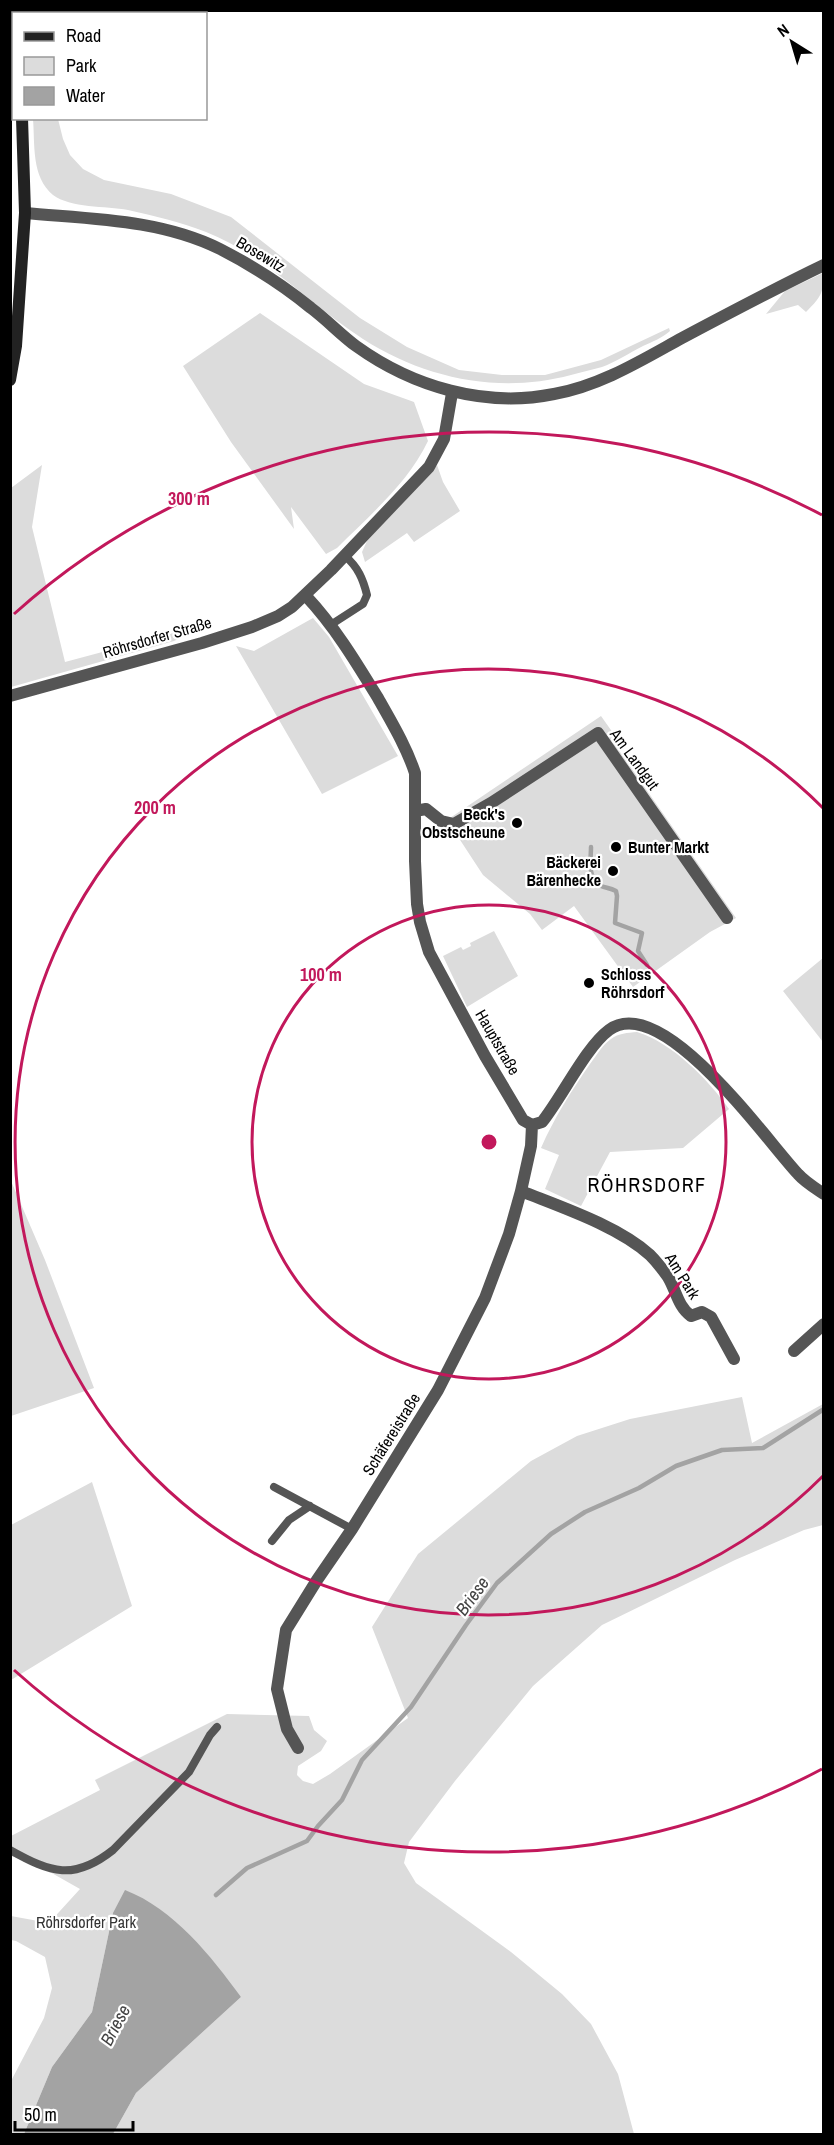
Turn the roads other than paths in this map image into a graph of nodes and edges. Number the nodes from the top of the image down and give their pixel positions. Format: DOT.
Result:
graph roads {
  1 [pos="22,120"];
  2 [pos="25,213"];
  3 [pos="824,265"];
  4 [pos="10,380"];
  5 [pos="452,393"];
  6 [pos="345,556"];
  7 [pos="306,596"];
  8 [pos="332,624"];
  9 [pos="10,696"];
  10 [pos="415,811"];
  11 [pos="727,918"];
  12 [pos="532,1125"];
  13 [pos="521,1191"];
  14 [pos="824,1194"];
  15 [pos="824,1324"];
  16 [pos="794,1351"];
  17 [pos="734,1359"];
  18 [pos="274,1487"];
  19 [pos="310,1506"];
  20 [pos="352,1529"];
  21 [pos="272,1541"];
  22 [pos="217,1727"];
  23 [pos="298,1748"];
  24 [pos="10,1850"];
  1 -- 2 [label="main road"];
  2 -- 4 [label="main road"];
  2 -- 5 [label="street, Bosewitz"];
  3 -- 5 [label="street, Bosewitz"];
  5 -- 6 [label="street"];
  6 -- 7 [label="street, Röhrsdorfer Straße"];
  6 -- 8 [label="lane"];
  7 -- 8 [label="street, Hauptstraße"];
  7 -- 9 [label="street, Röhrsdorfer Straße"];
  8 -- 10 [label="street, Hauptstraße"];
  10 -- 11 [label="street, Am Landgut"];
  10 -- 12 [label="street, Hauptstraße"];
  12 -- 13 [label="street, Schäfereistraße"];
  12 -- 14 [label="street"];
  13 -- 17 [label="street, Am Park"];
  13 -- 20 [label="street, Schäfereistraße"];
  15 -- 16 [label="street"];
  18 -- 19 [label="lane"];
  19 -- 20 [label="lane"];
  19 -- 21 [label="lane"];
  20 -- 23 [label="street, Schäfereistraße"];
  22 -- 24 [label="lane"];
}
